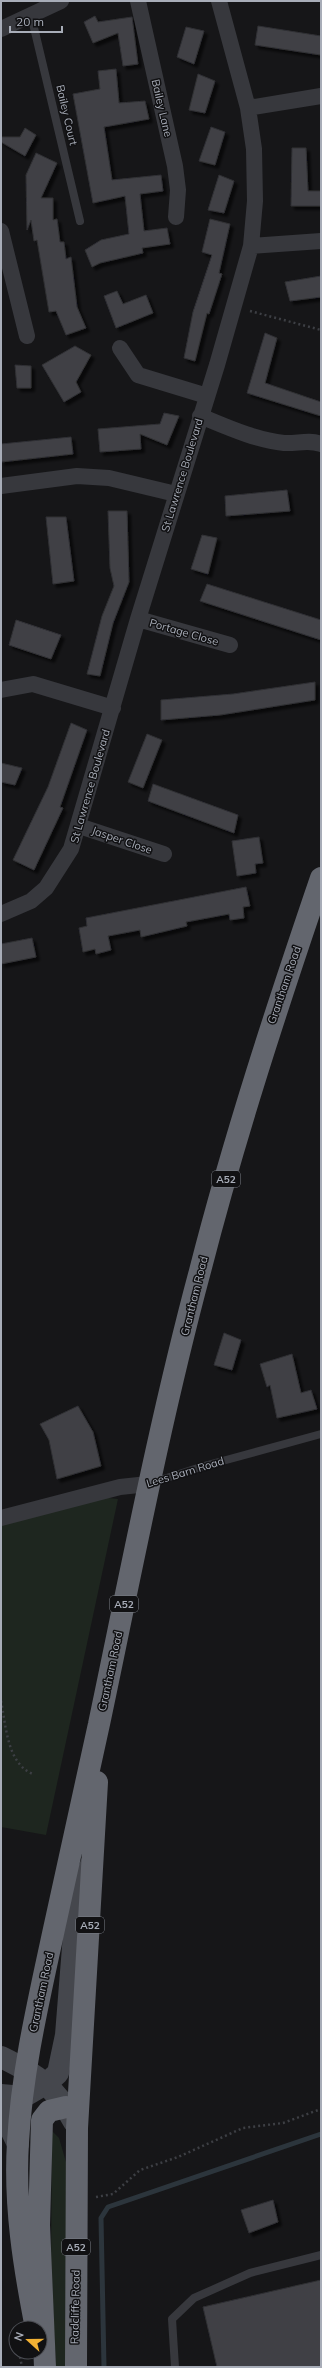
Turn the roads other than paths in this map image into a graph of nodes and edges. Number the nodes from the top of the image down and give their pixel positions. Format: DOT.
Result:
graph roads {
  1 [pos="61,1"];
  2 [pos="138,1"];
  3 [pos="219,1"];
  4 [pos="31,15"];
  5 [pos="1,29"];
  6 [pos="321,96"];
  7 [pos="248,108"];
  8 [pos="176,217"];
  9 [pos="80,221"];
  10 [pos="2,241"];
  11 [pos="321,241"];
  12 [pos="250,246"];
  13 [pos="27,336"];
  14 [pos="120,348"];
  15 [pos="206,396"];
  16 [pos="200,416"];
  17 [pos="321,444"];
  18 [pos="1,486"];
  19 [pos="176,494"];
  20 [pos="138,619"];
  21 [pos="230,645"];
  22 [pos="1,690"];
  23 [pos="113,708"];
  24 [pos="79,826"];
  25 [pos="164,854"];
  26 [pos="321,878"];
  27 [pos="1,914"];
  28 [pos="321,1434"];
  29 [pos="148,1484"];
  30 [pos="1,1518"];
  31 [pos="99,1723"];
  32 [pos="94,1858"];
  33 [pos="1,2057"];
  34 [pos="26,2069"];
  35 [pos="47,2083"];
  36 [pos="1,2095"];
  37 [pos="23,2097"];
  38 [pos="66,2107"];
  39 [pos="1,2110"];
  40 [pos="77,2128"];
  41 [pos="18,2144"];
  42 [pos="321,2255"];
  43 [pos="34,2320"];
  44 [pos="44,2367"];
  45 [pos="76,2367"];
  46 [pos="175,2367"];
  1 -- 4 [label="street"];
  2 -- 8 [label="street, Bailey Lane"];
  3 -- 7 [label="street, St Lawrence Boulevard"];
  4 -- 5 [label="street"];
  4 -- 9 [label="lane, Bailey Court"];
  6 -- 7 [label="street"];
  7 -- 12 [label="street, St Lawrence Boulevard"];
  10 -- 13 [label="street"];
  11 -- 12 [label="street"];
  12 -- 15 [label="street, St Lawrence Boulevard"];
  14 -- 15 [label="street"];
  15 -- 16 [label="street, St Lawrence Boulevard"];
  16 -- 17 [label="street"];
  16 -- 19 [label="street, St Lawrence Boulevard"];
  18 -- 19 [label="street"];
  19 -- 20 [label="street, St Lawrence Boulevard"];
  20 -- 21 [label="street, Portage Close"];
  20 -- 23 [label="street, St Lawrence Boulevard"];
  22 -- 23 [label="street"];
  23 -- 24 [label="street, St Lawrence Boulevard"];
  24 -- 25 [label="street, Jasper Close"];
  24 -- 27 [label="street, St Lawrence Boulevard"];
  26 -- 29 [label="highway, Grantham Road / A52"];
  28 -- 29 [label="lane, Lees Barn Road"];
  29 -- 30 [label="street, Lees Barn Road"];
  29 -- 31 [label="highway, Grantham Road / A52"];
  31 -- 32 [label="highway, Grantham Road / A52"];
  31 -- 34 [label="highway, Grantham Road / A52"];
  32 -- 35 [label="street"];
  32 -- 40 [label="highway, Grantham Road / A52"];
  33 -- 34 [label="street"];
  34 -- 35 [label="street"];
  34 -- 37 [label="highway, Grantham Road / A52"];
  35 -- 37 [label="street"];
  35 -- 38 [label="street"];
  36 -- 37 [label="street"];
  37 -- 41 [label="highway, Grantham Road / A52"];
  38 -- 40 [label="street"];
  38 -- 44 [label="highway"];
  39 -- 41 [label="street"];
  40 -- 45 [label="highway, Radcliffe Road / A52"];
  41 -- 43 [label="highway, A52"];
  42 -- 46 [label="lane"];
}
